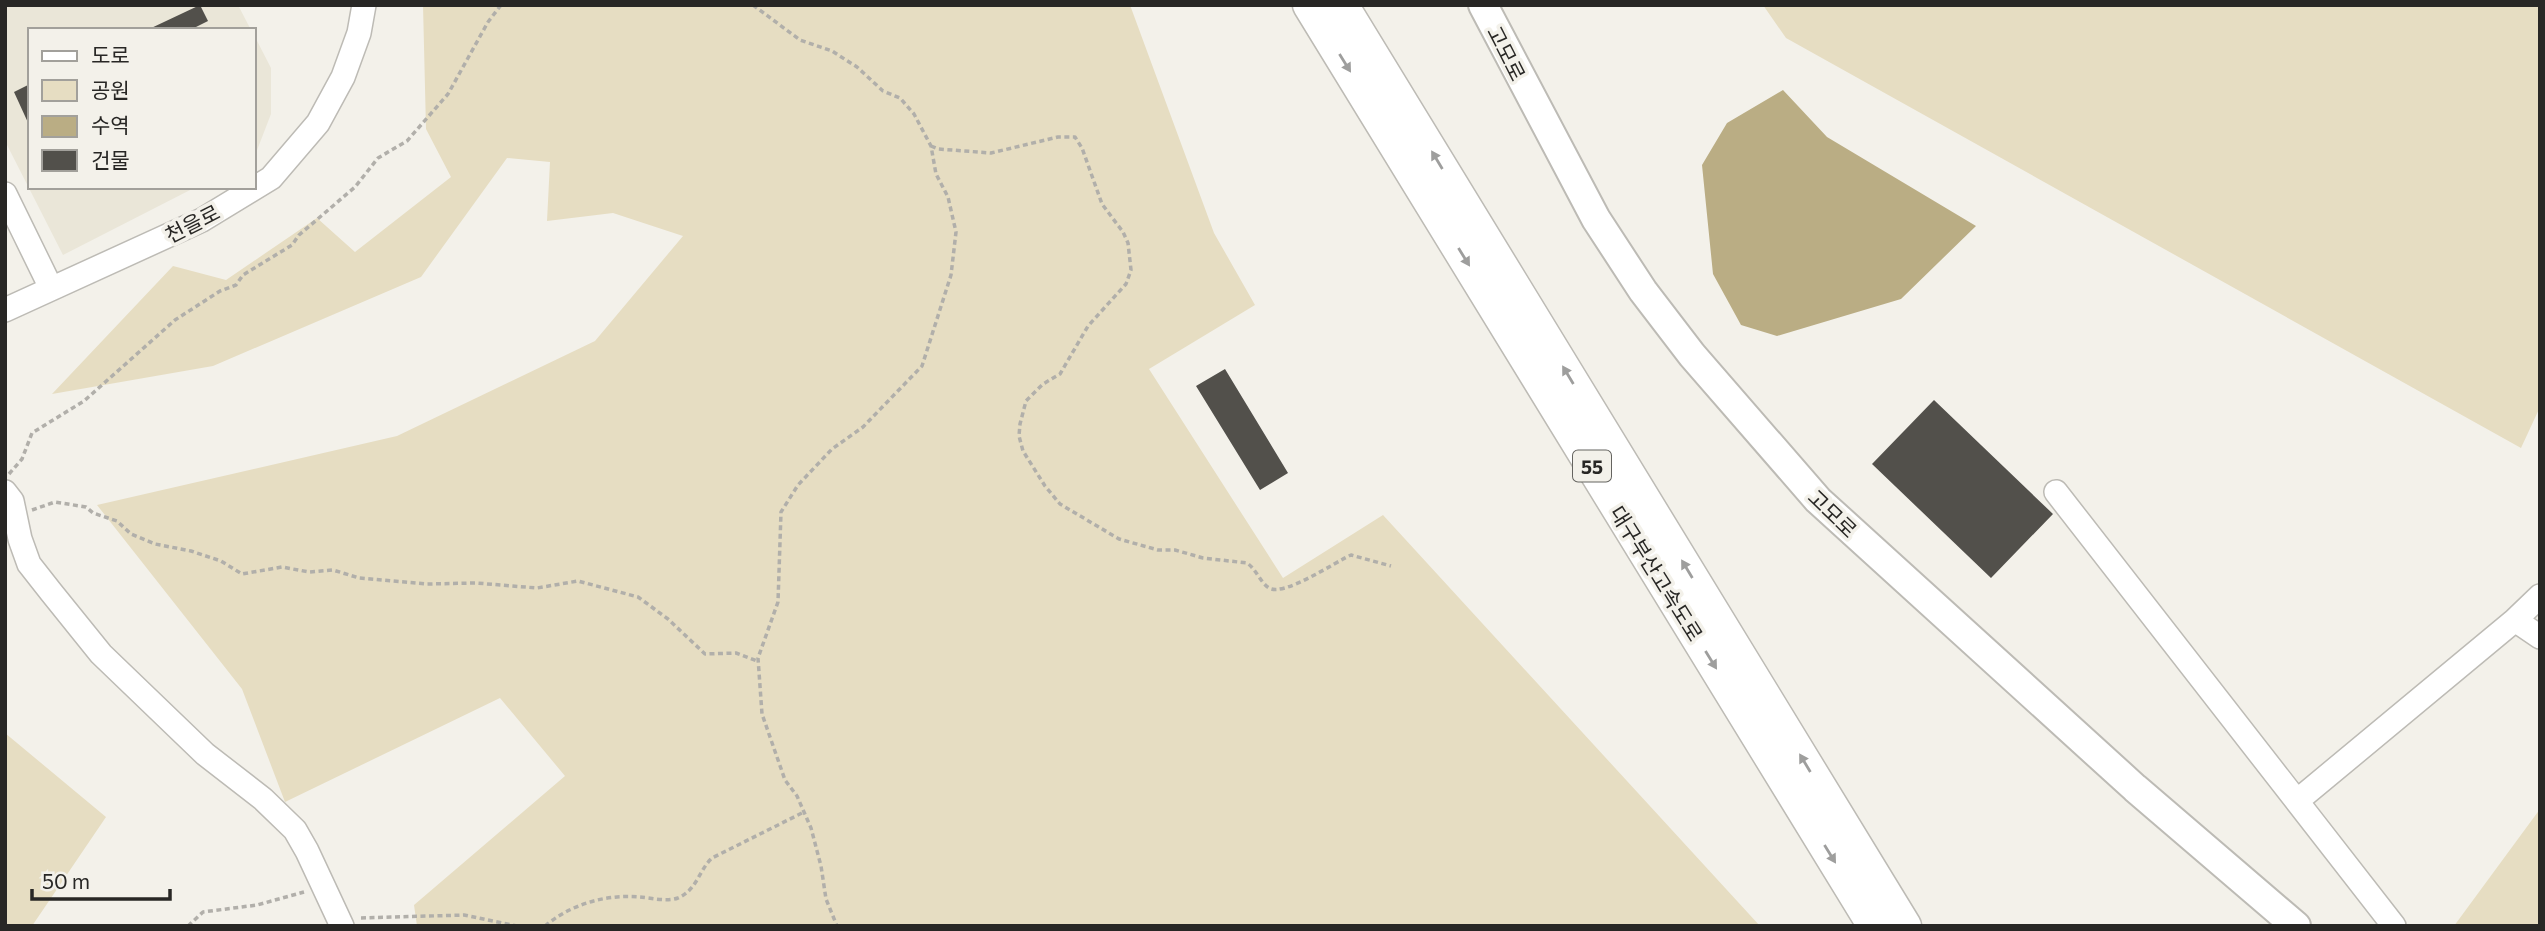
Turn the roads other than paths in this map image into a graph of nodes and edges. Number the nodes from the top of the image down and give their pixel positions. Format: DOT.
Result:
graph roads {
  1 [pos="364,5"];
  2 [pos="1310,5"];
  3 [pos="1342,5"];
  4 [pos="1483,5"];
  5 [pos="256,186"];
  6 [pos="252,189"];
  7 [pos="5,194"];
  8 [pos="51,288"];
  9 [pos="5,310"];
  10 [pos="2056,492"];
  11 [pos="10,501"];
  12 [pos="2540,596"];
  13 [pos="2515,620"];
  14 [pos="2540,637"];
  15 [pos="2297,801"];
  16 [pos="338,917"];
  17 [pos="1874,926"];
  18 [pos="1905,926"];
  19 [pos="2296,926"];
  20 [pos="2394,926"];
  1 -- 5 [label="street, 천을로"];
  2 -- 17 [label="highway, 대구부산고속도로 / 55, one-way"];
  18 -- 3 [label="highway, 대구부산고속도로 / 55, one-way"];
  4 -- 19 [label="main road, 고모로"];
  6 -- 8 [label="street, 천을로"];
  7 -- 8 [label="street"];
  8 -- 9 [label="street, 천을로"];
  10 -- 15 [label="street"];
  11 -- 16 [label="street"];
  12 -- 13 [label="street"];
  13 -- 14 [label="street"];
  13 -- 15 [label="street"];
  15 -- 20 [label="street"];
}
